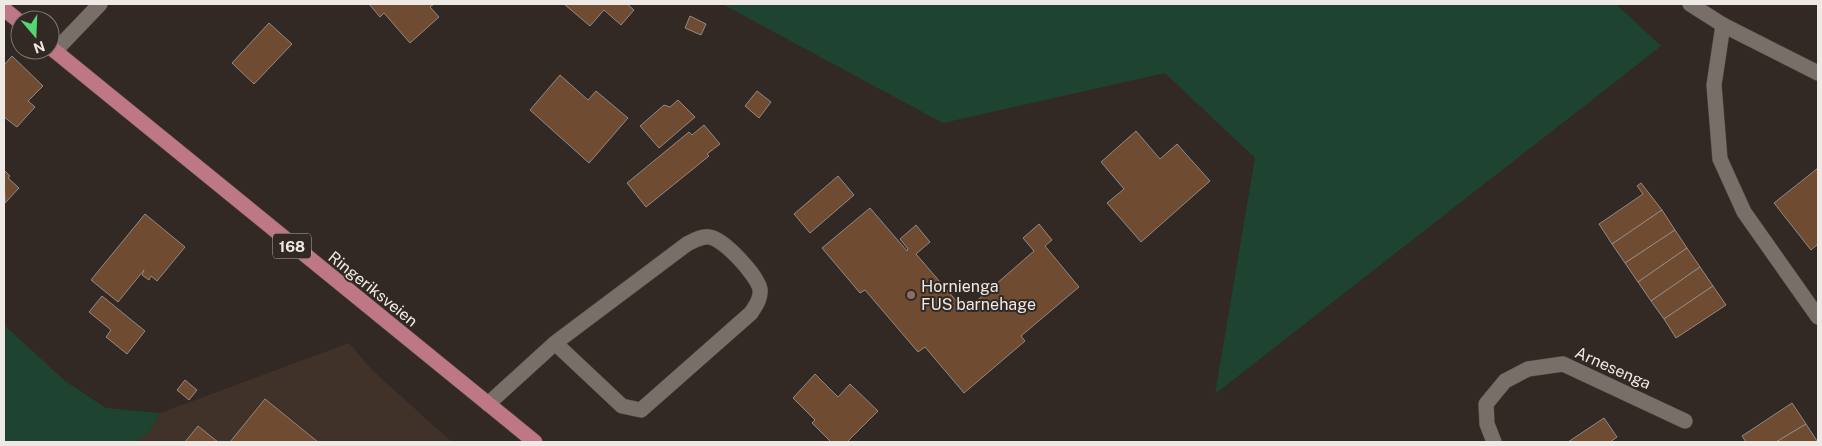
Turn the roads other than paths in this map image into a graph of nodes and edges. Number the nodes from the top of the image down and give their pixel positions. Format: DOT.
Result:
graph roads {
  1 [pos="100,4"];
  2 [pos="1690,4"];
  3 [pos="1723,25"];
  4 [pos="60,42"];
  5 [pos="60,56"];
  6 [pos="1818,73"];
  7 [pos="1818,317"];
  8 [pos="555,343"];
  9 [pos="488,404"];
  10 [pos="1685,421"];
  11 [pos="536,442"];
  12 [pos="1494,442"];
  1 -- 4 [label="street"];
  2 -- 3 [label="street"];
  3 -- 6 [label="street"];
  3 -- 7 [label="street"];
  5 -- 9 [label="main road, Ringeriksveien / 168"];
  8 -- 8 [label="street"];
  8 -- 9 [label="street"];
  9 -- 11 [label="main road, Ringeriksveien / 168"];
  10 -- 12 [label="street, Arnesenga"];
}
